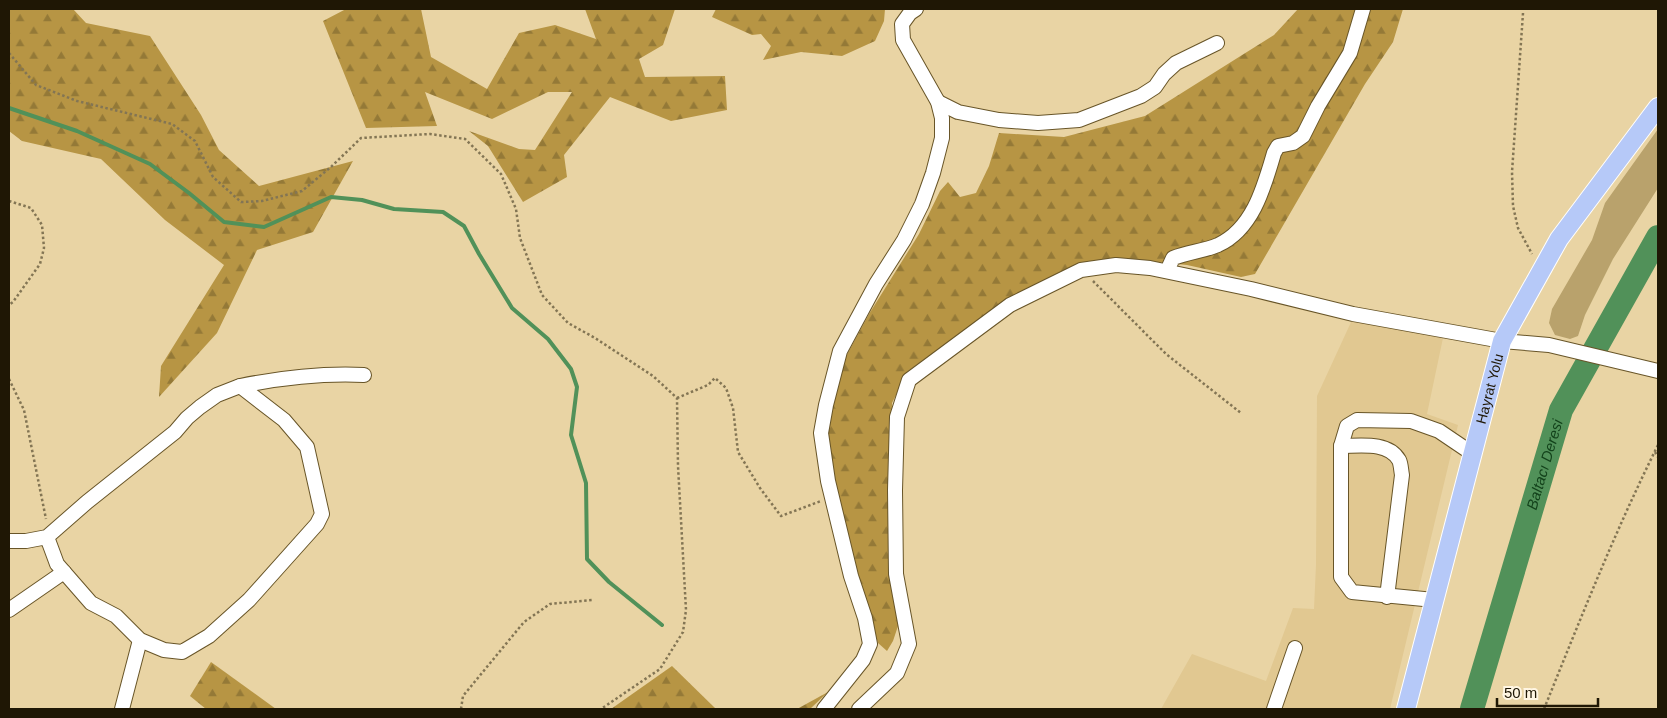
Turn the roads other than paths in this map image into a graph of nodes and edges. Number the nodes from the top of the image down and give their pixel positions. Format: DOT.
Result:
graph roads {
  1 [pos="916,9"];
  2 [pos="1364,9"];
  3 [pos="1217,43"];
  4 [pos="938,102"];
  5 [pos="1658,107"];
  6 [pos="1167,271"];
  7 [pos="1502,341"];
  8 [pos="1658,370"];
  9 [pos="364,375"];
  10 [pos="240,386"];
  11 [pos="1340,446"];
  12 [pos="1473,454"];
  13 [pos="46,537"];
  14 [pos="9,541"];
  15 [pos="64,572"];
  16 [pos="1387,597"];
  17 [pos="1434,600"];
  18 [pos="9,610"];
  19 [pos="140,640"];
  20 [pos="1295,648"];
  21 [pos="122,709"];
  22 [pos="824,709"];
  23 [pos="859,709"];
  24 [pos="1274,709"];
  25 [pos="1406,709"];
  1 -- 4 [label="street"];
  2 -- 6 [label="street"];
  3 -- 4 [label="street"];
  4 -- 22 [label="street"];
  5 -- 7 [label="main road, Hayrat Yolu"];
  6 -- 7 [label="street"];
  6 -- 23 [label="street"];
  7 -- 8 [label="street"];
  7 -- 12 [label="main road, Hayrat Yolu"];
  9 -- 10 [label="street"];
  10 -- 13 [label="street"];
  10 -- 19 [label="street"];
  11 -- 12 [label="street"];
  11 -- 16 [label="street"];
  11 -- 16 [label="street"];
  12 -- 17 [label="main road, Hayrat Yolu"];
  13 -- 14 [label="street"];
  13 -- 15 [label="street"];
  15 -- 18 [label="street"];
  15 -- 19 [label="street"];
  16 -- 17 [label="street"];
  17 -- 25 [label="main road, Hayrat Yolu"];
  19 -- 21 [label="street"];
  20 -- 24 [label="street"];
}
